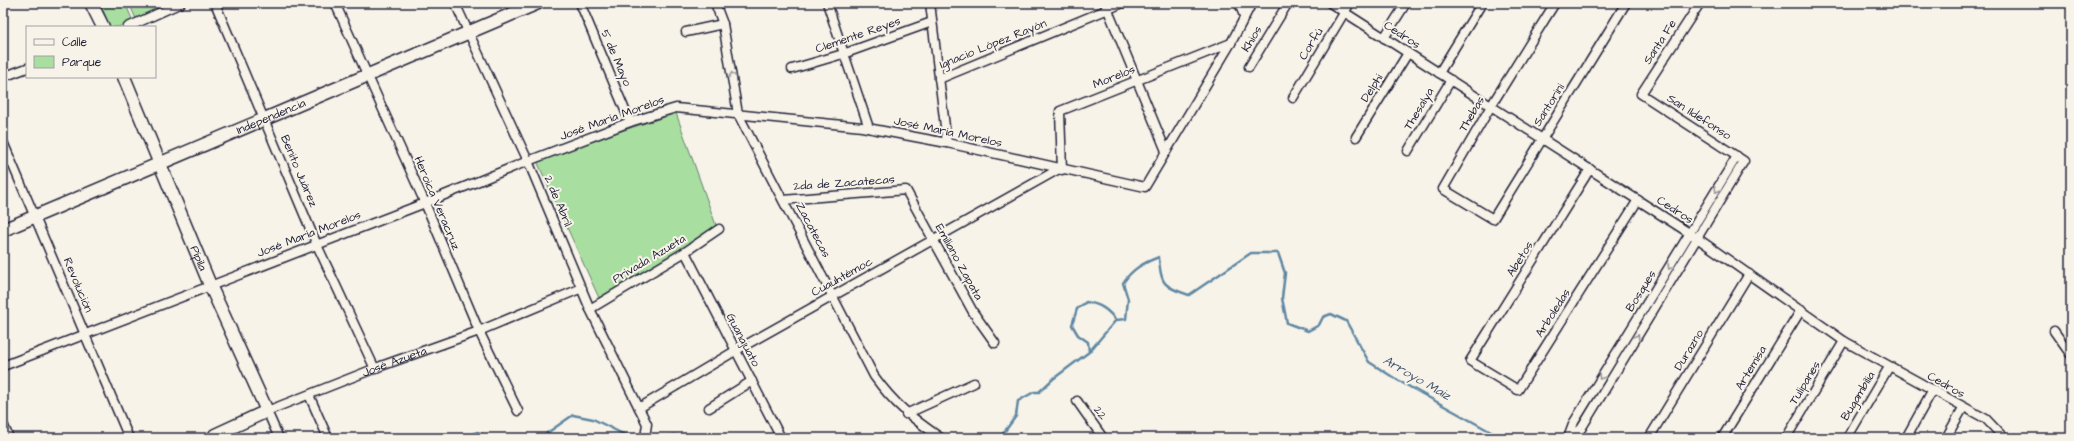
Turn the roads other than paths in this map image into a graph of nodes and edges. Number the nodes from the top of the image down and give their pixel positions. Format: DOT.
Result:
graph roads {
  1 [pos="91,3"];
  2 [pos="181,3"];
  3 [pos="215,3"];
  4 [pos="335,3"];
  5 [pos="455,3"];
  6 [pos="538,3"];
  7 [pos="580,3"];
  8 [pos="715,3"];
  9 [pos="827,3"];
  10 [pos="1123,3"];
  11 [pos="1239,3"];
  12 [pos="1252,3"];
  13 [pos="1288,3"];
  14 [pos="1330,3"];
  15 [pos="1350,3"];
  16 [pos="1406,3"];
  17 [pos="1482,3"];
  18 [pos="1555,3"];
  19 [pos="1626,3"];
  20 [pos="1700,3"];
  21 [pos="932,4"];
  22 [pos="1106,6"];
  23 [pos="1344,12"];
  24 [pos="1244,16"];
  25 [pos="932,22"];
  26 [pos="723,24"];
  27 [pos="102,26"];
  28 [pos="130,26"];
  29 [pos="686,32"];
  30 [pos="469,33"];
  31 [pos="1384,38"];
  32 [pos="1231,42"];
  33 [pos="1408,53"];
  34 [pos="843,54"];
  35 [pos="1249,67"];
  36 [pos="26,68"];
  37 [pos="792,69"];
  38 [pos="1439,73"];
  39 [pos="368,76"];
  40 [pos="3,77"];
  41 [pos="124,78"];
  42 [pos="939,79"];
  43 [pos="1137,80"];
  44 [pos="1451,80"];
  45 [pos="1640,94"];
  46 [pos="1293,98"];
  47 [pos="1491,106"];
  48 [pos="738,114"];
  49 [pos="264,118"];
  50 [pos="630,122"];
  51 [pos="869,128"];
  52 [pos="1356,137"];
  53 [pos="1542,139"];
  54 [pos="3,142"];
  55 [pos="947,143"];
  56 [pos="1408,150"];
  57 [pos="1166,151"];
  58 [pos="1741,159"];
  59 [pos="528,161"];
  60 [pos="158,162"];
  61 [pos="1061,169"];
  62 [pos="1590,169"];
  63 [pos="906,190"];
  64 [pos="783,200"];
  65 [pos="1638,200"];
  66 [pos="425,203"];
  67 [pos="36,215"];
  68 [pos="1493,219"];
  69 [pos="719,229"];
  70 [pos="3,230"];
  71 [pos="1694,236"];
  72 [pos="932,240"];
  73 [pos="317,245"];
  74 [pos="685,252"];
  75 [pos="1749,274"];
  76 [pos="210,285"];
  77 [pos="582,288"];
  78 [pos="834,296"];
  79 [pos="590,309"];
  80 [pos="1801,310"];
  81 [pos="479,331"];
  82 [pos="2054,331"];
  83 [pos="86,335"];
  84 [pos="1844,341"];
  85 [pos="995,343"];
  86 [pos="735,351"];
  87 [pos="2071,355"];
  88 [pos="1470,361"];
  89 [pos="3,366"];
  90 [pos="1889,367"];
  91 [pos="375,369"];
  92 [pos="752,381"];
  93 [pos="974,383"];
  94 [pos="1932,391"];
  95 [pos="309,395"];
  96 [pos="1077,401"];
  97 [pos="639,408"];
  98 [pos="709,408"];
  99 [pos="1963,408"];
  100 [pos="267,411"];
  101 [pos="518,411"];
  102 [pos="906,414"];
  103 [pos="3,424"];
  104 [pos="213,437"];
  105 [pos="9,438"];
  106 [pos="129,438"];
  107 [pos="279,438"];
  108 [pos="328,438"];
  109 [pos="645,438"];
  110 [pos="781,438"];
  111 [pos="941,438"];
  112 [pos="1103,438"];
  113 [pos="1569,438"];
  114 [pos="1649,438"];
  115 [pos="1722,438"];
  116 [pos="1786,438"];
  117 [pos="1847,438"];
  118 [pos="1906,438"];
  119 [pos="1946,438"];
  120 [pos="2004,438"];
  1 -- 27 [label="main road"];
  2 -- 28 [label="street"];
  3 -- 49 [label="street, Benito Juárez"];
  4 -- 39 [label="street, Heroica Veracruz"];
  5 -- 30 [label="street, 2 de Abril"];
  6 -- 30 [label="main road, Independencia"];
  7 -- 50 [label="street, 5 de Mayo"];
  8 -- 26 [label="street, Zacatecas"];
  9 -- 34 [label="street"];
  10 -- 22 [label="street, Ignacio López Rayón"];
  11 -- 24 [label="street"];
  12 -- 24 [label="street, José María Morelos"];
  13 -- 35 [label="street, Khios"];
  14 -- 23 [label="street, Cedros"];
  15 -- 23 [label="street, Corfú"];
  16 -- 31 [label="street"];
  17 -- 38 [label="street, Thesalya"];
  18 -- 47 [label="street, Thebas"];
  19 -- 53 [label="street, Santorini"];
  20 -- 45 [label="street, Santa Fe"];
  21 -- 25 [label="street"];
  22 -- 42 [label="street, Ignacio López Rayón"];
  22 -- 43 [label="street"];
  23 -- 31 [label="street, Cedros"];
  23 -- 46 [label="street, Corfú"];
  24 -- 32 [label="street, José María Morelos"];
  25 -- 34 [label="street, Clemente Reyes"];
  25 -- 42 [label="street"];
  26 -- 29 [label="street"];
  48 -- 26 [label="street, Zacatecas, one-way"];
  30 -- 39 [label="main road, Independencia"];
  30 -- 59 [label="street, 2 de Abril"];
  31 -- 33 [label="street, Cedros"];
  32 -- 43 [label="street, Morelos"];
  32 -- 57 [label="street, José María Morelos"];
  33 -- 38 [label="street, Cedros"];
  33 -- 52 [label="street, Delphi"];
  34 -- 37 [label="street, Clemente Reyes"];
  34 -- 51 [label="street"];
  36 -- 40 [label="street"];
  38 -- 44 [label="street, Cedros"];
  39 -- 49 [label="main road, Independencia"];
  39 -- 66 [label="street, Heroica Veracruz"];
  41 -- 60 [label="main road, Pípila"];
  42 -- 55 [label="street"];
  43 -- 57 [label="street"];
  43 -- 61 [label="street, Morelos"];
  44 -- 47 [label="street, Cedros"];
  44 -- 56 [label="street, Thesalya"];
  45 -- 58 [label="street, San Ildefonso"];
  47 -- 53 [label="street, Cedros"];
  47 -- 68 [label="street, Thebas"];
  48 -- 50 [label="street, José María Morelos"];
  48 -- 51 [label="street, José María Morelos"];
  48 -- 64 [label="street, Zacatecas"];
  49 -- 60 [label="main road, Independencia"];
  49 -- 73 [label="street, Benito Juárez"];
  50 -- 59 [label="street, José María Morelos"];
  51 -- 55 [label="street, José María Morelos"];
  53 -- 62 [label="street, Cedros"];
  53 -- 68 [label="street, Santorini"];
  54 -- 67 [label="street, Revolución"];
  55 -- 61 [label="street, José María Morelos"];
  57 -- 61 [label="street, José María Morelos"];
  58 -- 71 [label="street, Bosques"];
  59 -- 66 [label="street, José María Morelos"];
  59 -- 77 [label="street, 2 de Abril"];
  60 -- 67 [label="main road, Independencia"];
  60 -- 76 [label="main road, Pípila"];
  61 -- 72 [label="street, Cuauhtémoc"];
  62 -- 65 [label="street, Cedros"];
  62 -- 88 [label="street, Abetos"];
  63 -- 64 [label="street, 2da de Zacatecas"];
  63 -- 72 [label="street, Emiliano Zapata"];
  64 -- 78 [label="street, Zacatecas"];
  65 -- 71 [label="street, Cedros"];
  65 -- 88 [label="street, Arboledas"];
  66 -- 73 [label="street, José María Morelos"];
  66 -- 81 [label="street, Heroica Veracruz"];
  67 -- 70 [label="main road, Independencia"];
  67 -- 83 [label="street, Revolución"];
  69 -- 74 [label="street, Privada Azueta"];
  71 -- 75 [label="street, Cedros"];
  71 -- 113 [label="street, Bosques"];
  72 -- 78 [label="street, Cuauhtémoc"];
  72 -- 85 [label="street, Emiliano Zapata"];
  73 -- 76 [label="street, José María Morelos"];
  73 -- 91 [label="street, Benito Juárez"];
  74 -- 79 [label="street, Privada Azueta"];
  74 -- 86 [label="street, Guanajuato"];
  75 -- 80 [label="street, Cedros"];
  75 -- 114 [label="street, Durazno"];
  76 -- 83 [label="street, José María Morelos"];
  76 -- 100 [label="main road, Pípila"];
  77 -- 79 [label="street, 2 de Abril"];
  77 -- 81 [label="street, José Azueta"];
  78 -- 86 [label="street, Cuauhtémoc"];
  78 -- 102 [label="street, Zacatecas"];
  79 -- 97 [label="street, 2 de Abril"];
  80 -- 84 [label="street, Cedros"];
  80 -- 115 [label="street, Artemisa"];
  81 -- 91 [label="street, José Azueta"];
  81 -- 101 [label="street, Heroica Veracruz"];
  82 -- 87 [label="street"];
  83 -- 89 [label="street, José María Morelos"];
  83 -- 106 [label="street, Revolución"];
  84 -- 90 [label="street, Cedros"];
  84 -- 116 [label="street, Tulipanes"];
  86 -- 92 [label="street, Guanajuato"];
  86 -- 97 [label="street, Cuauhtémoc"];
  90 -- 94 [label="street, Cedros"];
  90 -- 117 [label="street, Bugambilia"];
  91 -- 95 [label="street, José Azueta"];
  92 -- 98 [label="street"];
  92 -- 110 [label="street, Guanajuato"];
  93 -- 102 [label="street"];
  94 -- 99 [label="street, Cedros"];
  94 -- 118 [label="street"];
  95 -- 100 [label="street, José Azueta"];
  95 -- 108 [label="street"];
  96 -- 112 [label="street, 22"];
  97 -- 109 [label="street, 2 de Abril"];
  99 -- 119 [label="street"];
  99 -- 120 [label="street, Cedros"];
  100 -- 104 [label="main road, José Azueta"];
  100 -- 107 [label="street, Pípila"];
  102 -- 111 [label="street, Zacatecas"];
  103 -- 105 [label="street"];
}
